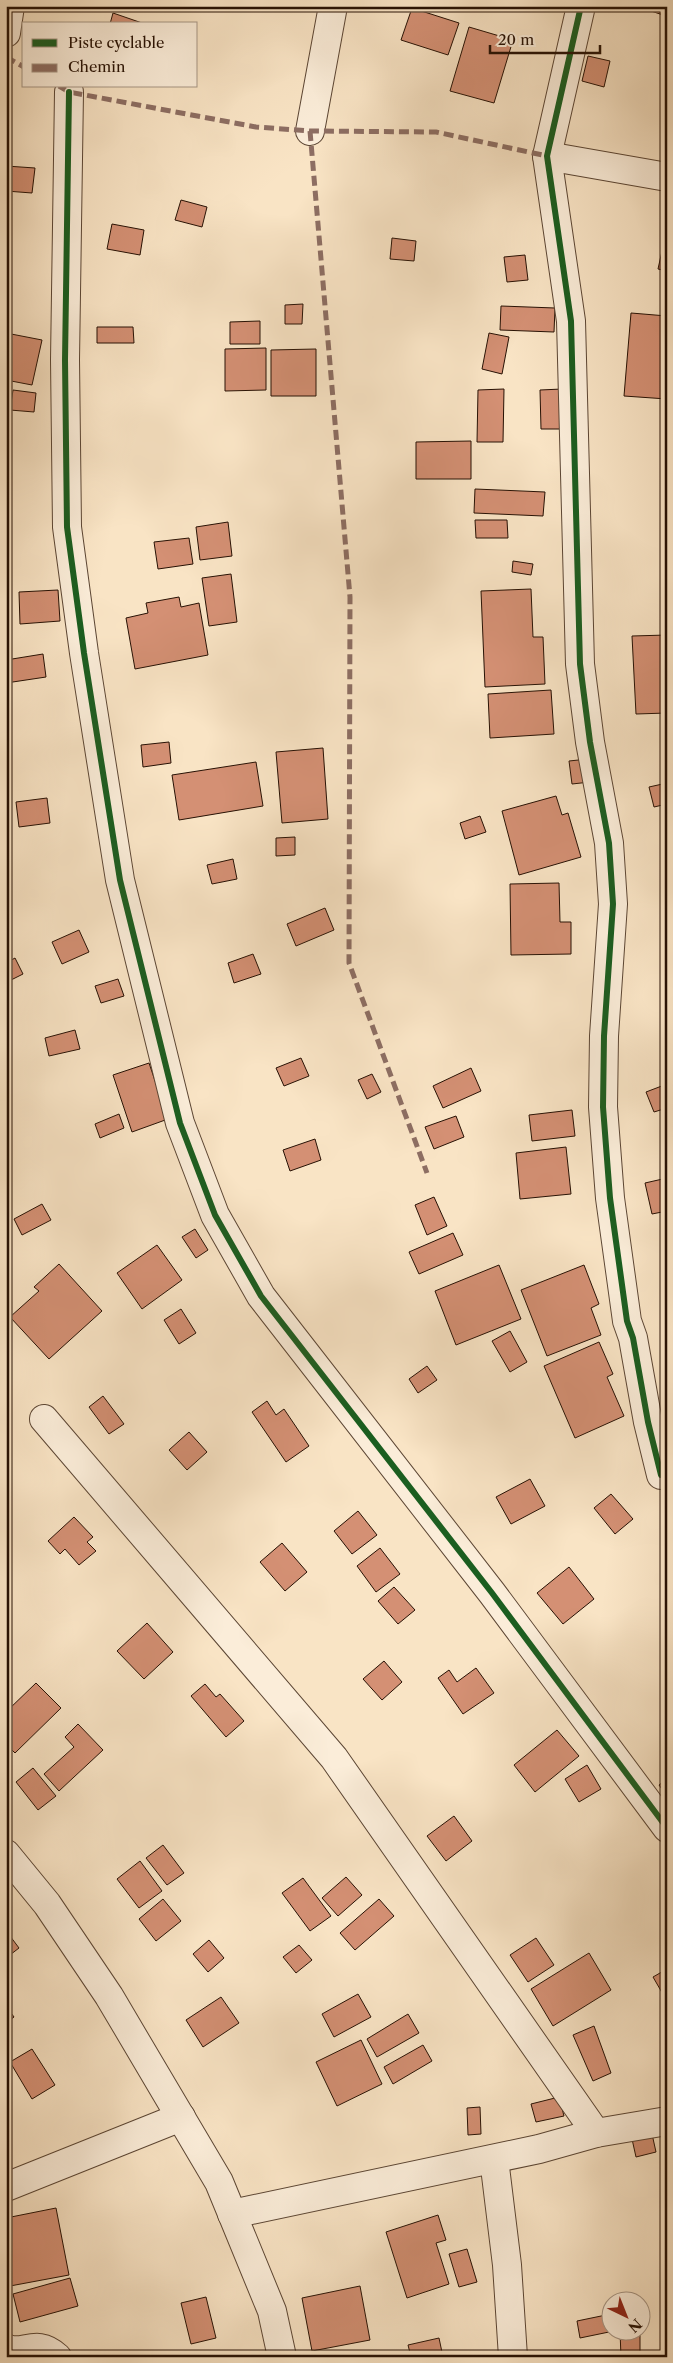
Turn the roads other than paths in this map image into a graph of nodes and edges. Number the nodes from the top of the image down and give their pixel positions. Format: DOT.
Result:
graph roads {
  1 [pos="10,6"];
  2 [pos="333,6"];
  3 [pos="581,6"];
  4 [pos="6,33"];
  5 [pos="70,92"];
  6 [pos="310,131"];
  7 [pos="547,156"];
  8 [pos="667,177"];
  9 [pos="44,1418"];
  10 [pos="661,1475"];
  11 [pos="667,1828"];
  12 [pos="6,1854"];
  13 [pos="181,2117"];
  14 [pos="667,2121"];
  15 [pos="596,2133"];
  16 [pos="494,2159"];
  17 [pos="6,2187"];
  18 [pos="232,2214"];
  19 [pos="6,2348"];
  20 [pos="57,2357"];
  21 [pos="282,2357"];
  22 [pos="512,2357"];
  1 -- 4 [label="street"];
  2 -- 6 [label="street"];
  3 -- 7 [label="street"];
  5 -- 11 [label="street"];
  7 -- 8 [label="street"];
  7 -- 10 [label="street"];
  9 -- 15 [label="street"];
  12 -- 13 [label="street"];
  13 -- 17 [label="street"];
  13 -- 18 [label="street"];
  14 -- 15 [label="street"];
  15 -- 16 [label="street"];
  16 -- 18 [label="street"];
  16 -- 22 [label="street"];
  18 -- 21 [label="street"];
  19 -- 20 [label="street"];
}
